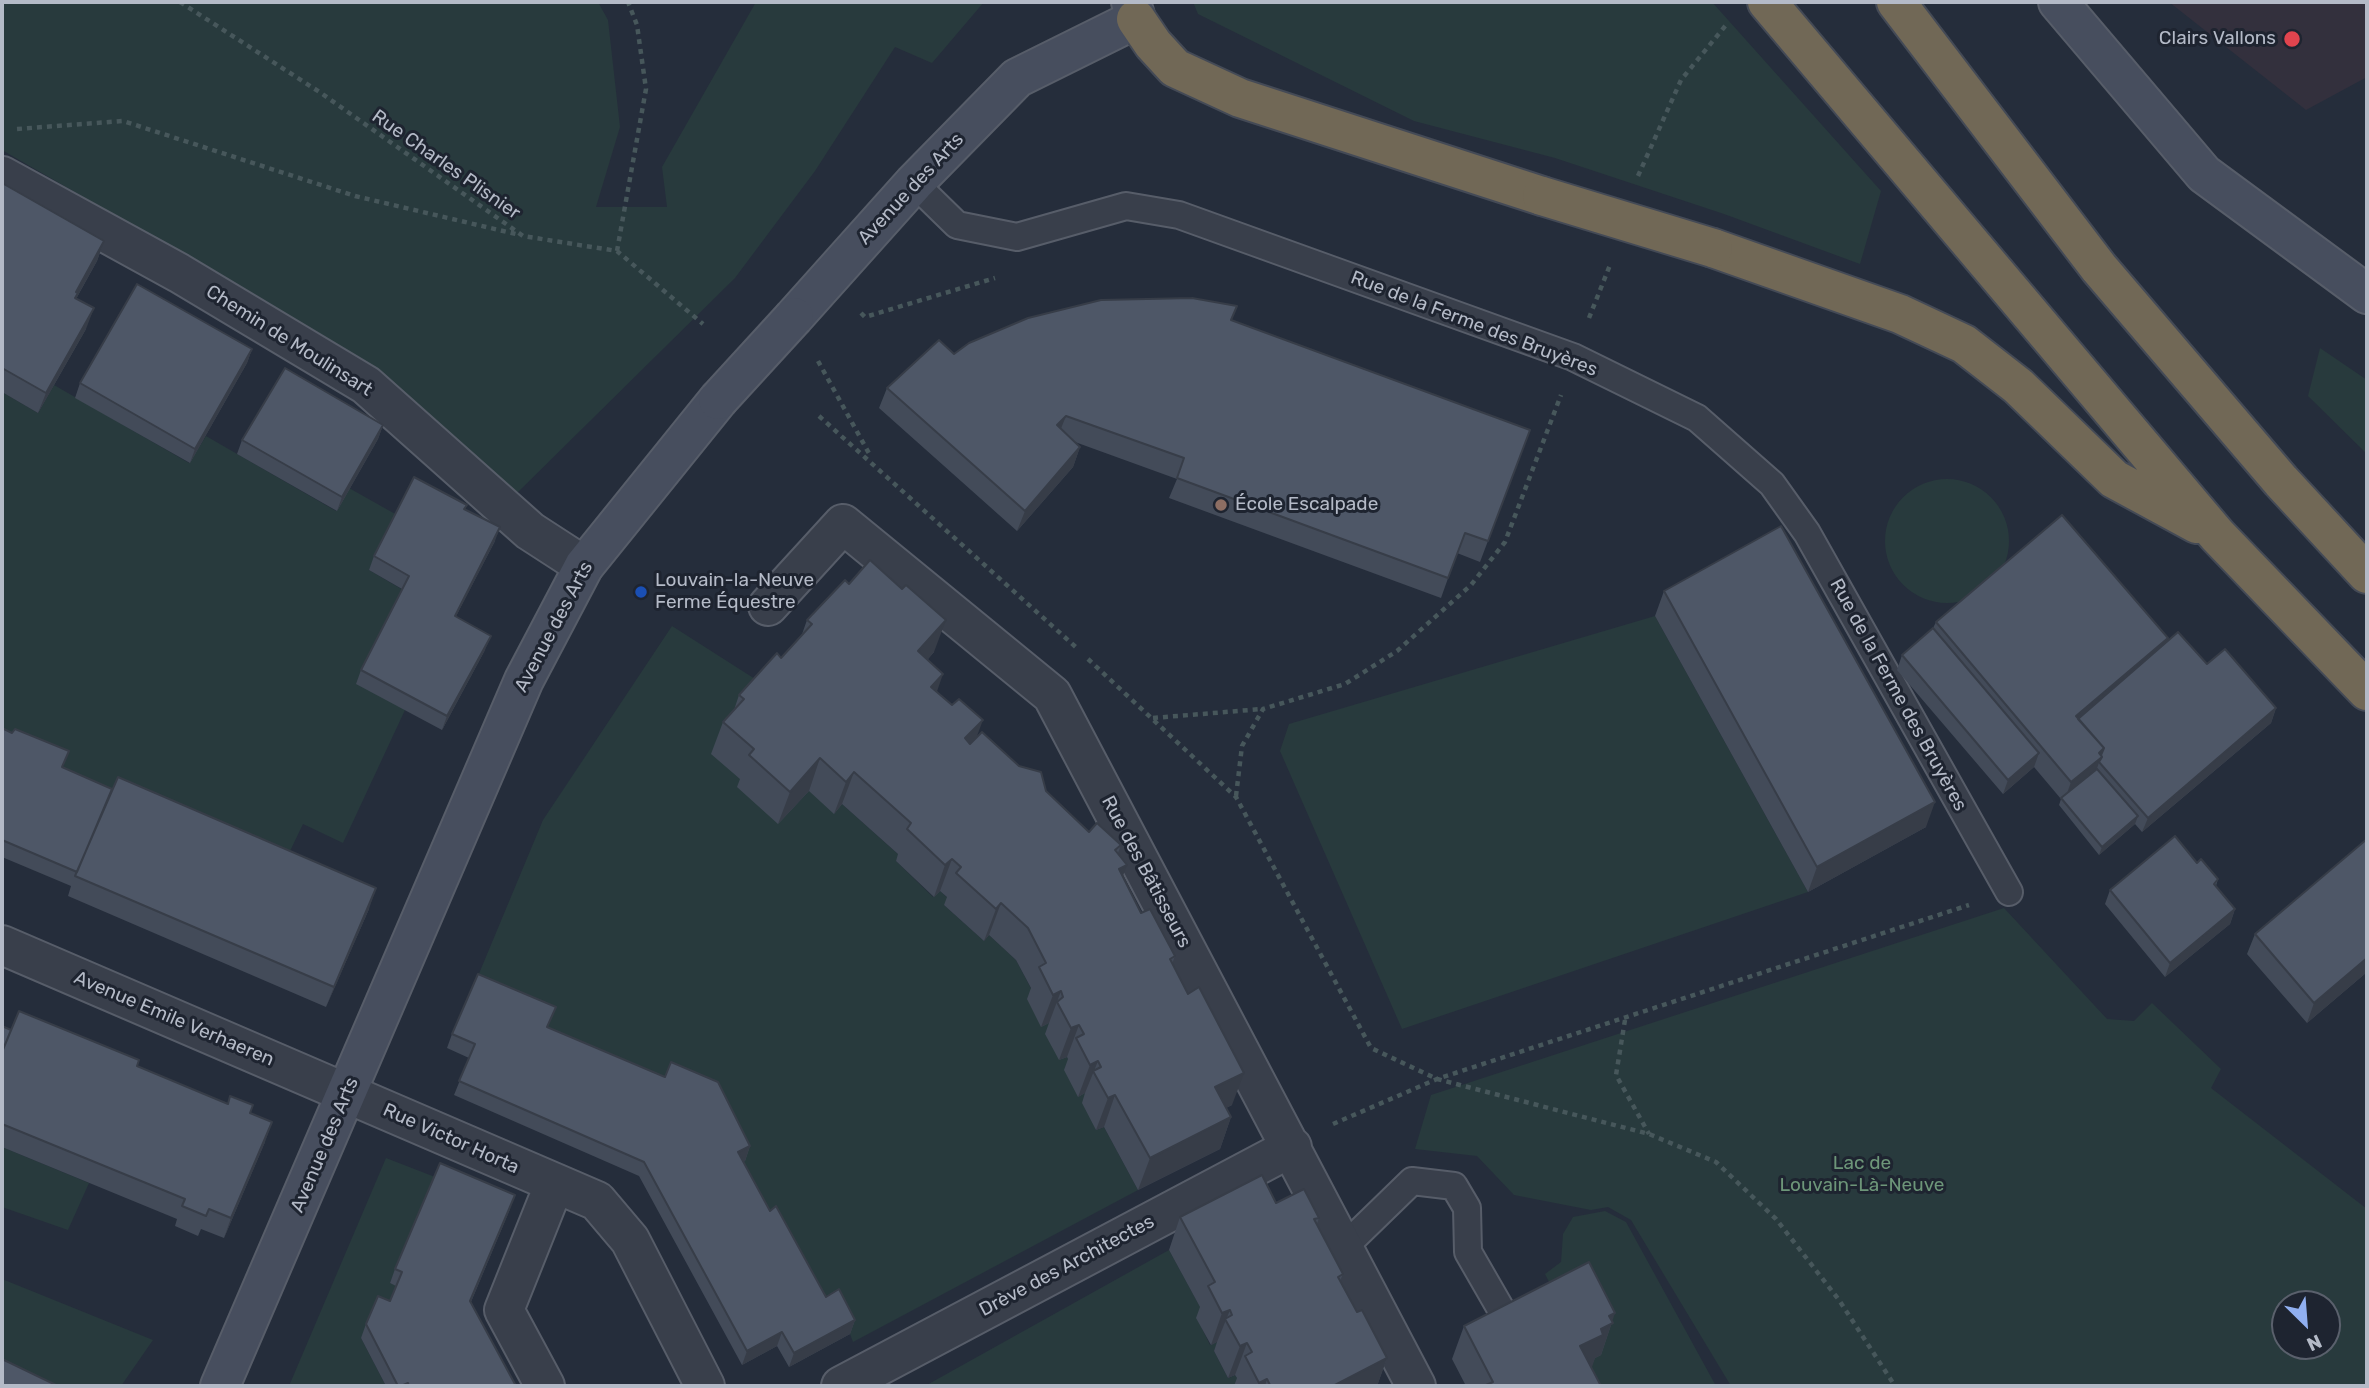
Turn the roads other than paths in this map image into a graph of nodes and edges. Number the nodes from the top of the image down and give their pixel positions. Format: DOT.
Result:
graph roads {
  1 [pos="1767,2"];
  2 [pos="1896,2"];
  3 [pos="2057,2"];
  4 [pos="1134,10"];
  5 [pos="2,176"];
  6 [pos="914,183"];
  7 [pos="2367,294"];
  8 [pos="2217,535"];
  9 [pos="584,566"];
  10 [pos="2367,574"];
  11 [pos="768,606"];
  12 [pos="2367,691"];
  13 [pos="2009,892"];
  14 [pos="2,945"];
  15 [pos="347,1093"];
  16 [pos="1292,1147"];
  17 [pos="554,1185"];
  18 [pos="1342,1249"];
  19 [pos="1506,1318"];
  20 [pos="220,1386"];
  21 [pos="545,1386"];
  22 [pos="705,1386"];
  23 [pos="841,1386"];
  24 [pos="1416,1386"];
  1 -- 8 [label="highway"];
  2 -- 10 [label="highway"];
  3 -- 7 [label="street"];
  4 -- 6 [label="street, Avenue des Arts"];
  4 -- 8 [label="highway, bridge"];
  5 -- 9 [label="street, Chemin de Moulinsart"];
  6 -- 9 [label="street, Avenue des Arts, bridge"];
  6 -- 13 [label="lane, Rue de la Ferme des Bruyères"];
  8 -- 12 [label="highway"];
  9 -- 15 [label="street, Avenue des Arts"];
  11 -- 16 [label="street, Rue des Bâtisseurs"];
  14 -- 15 [label="street, Avenue Emile Verhaeren"];
  15 -- 17 [label="street, Rue Victor Horta"];
  15 -- 20 [label="street, Avenue des Arts"];
  16 -- 18 [label="street, Rue des Bâtisseurs"];
  16 -- 23 [label="street, Drève des Architectes"];
  17 -- 21 [label="street"];
  17 -- 22 [label="street, Rue Victor Horta"];
  18 -- 19 [label="lane"];
  18 -- 24 [label="street, Rue des Bâtisseurs"];
}
